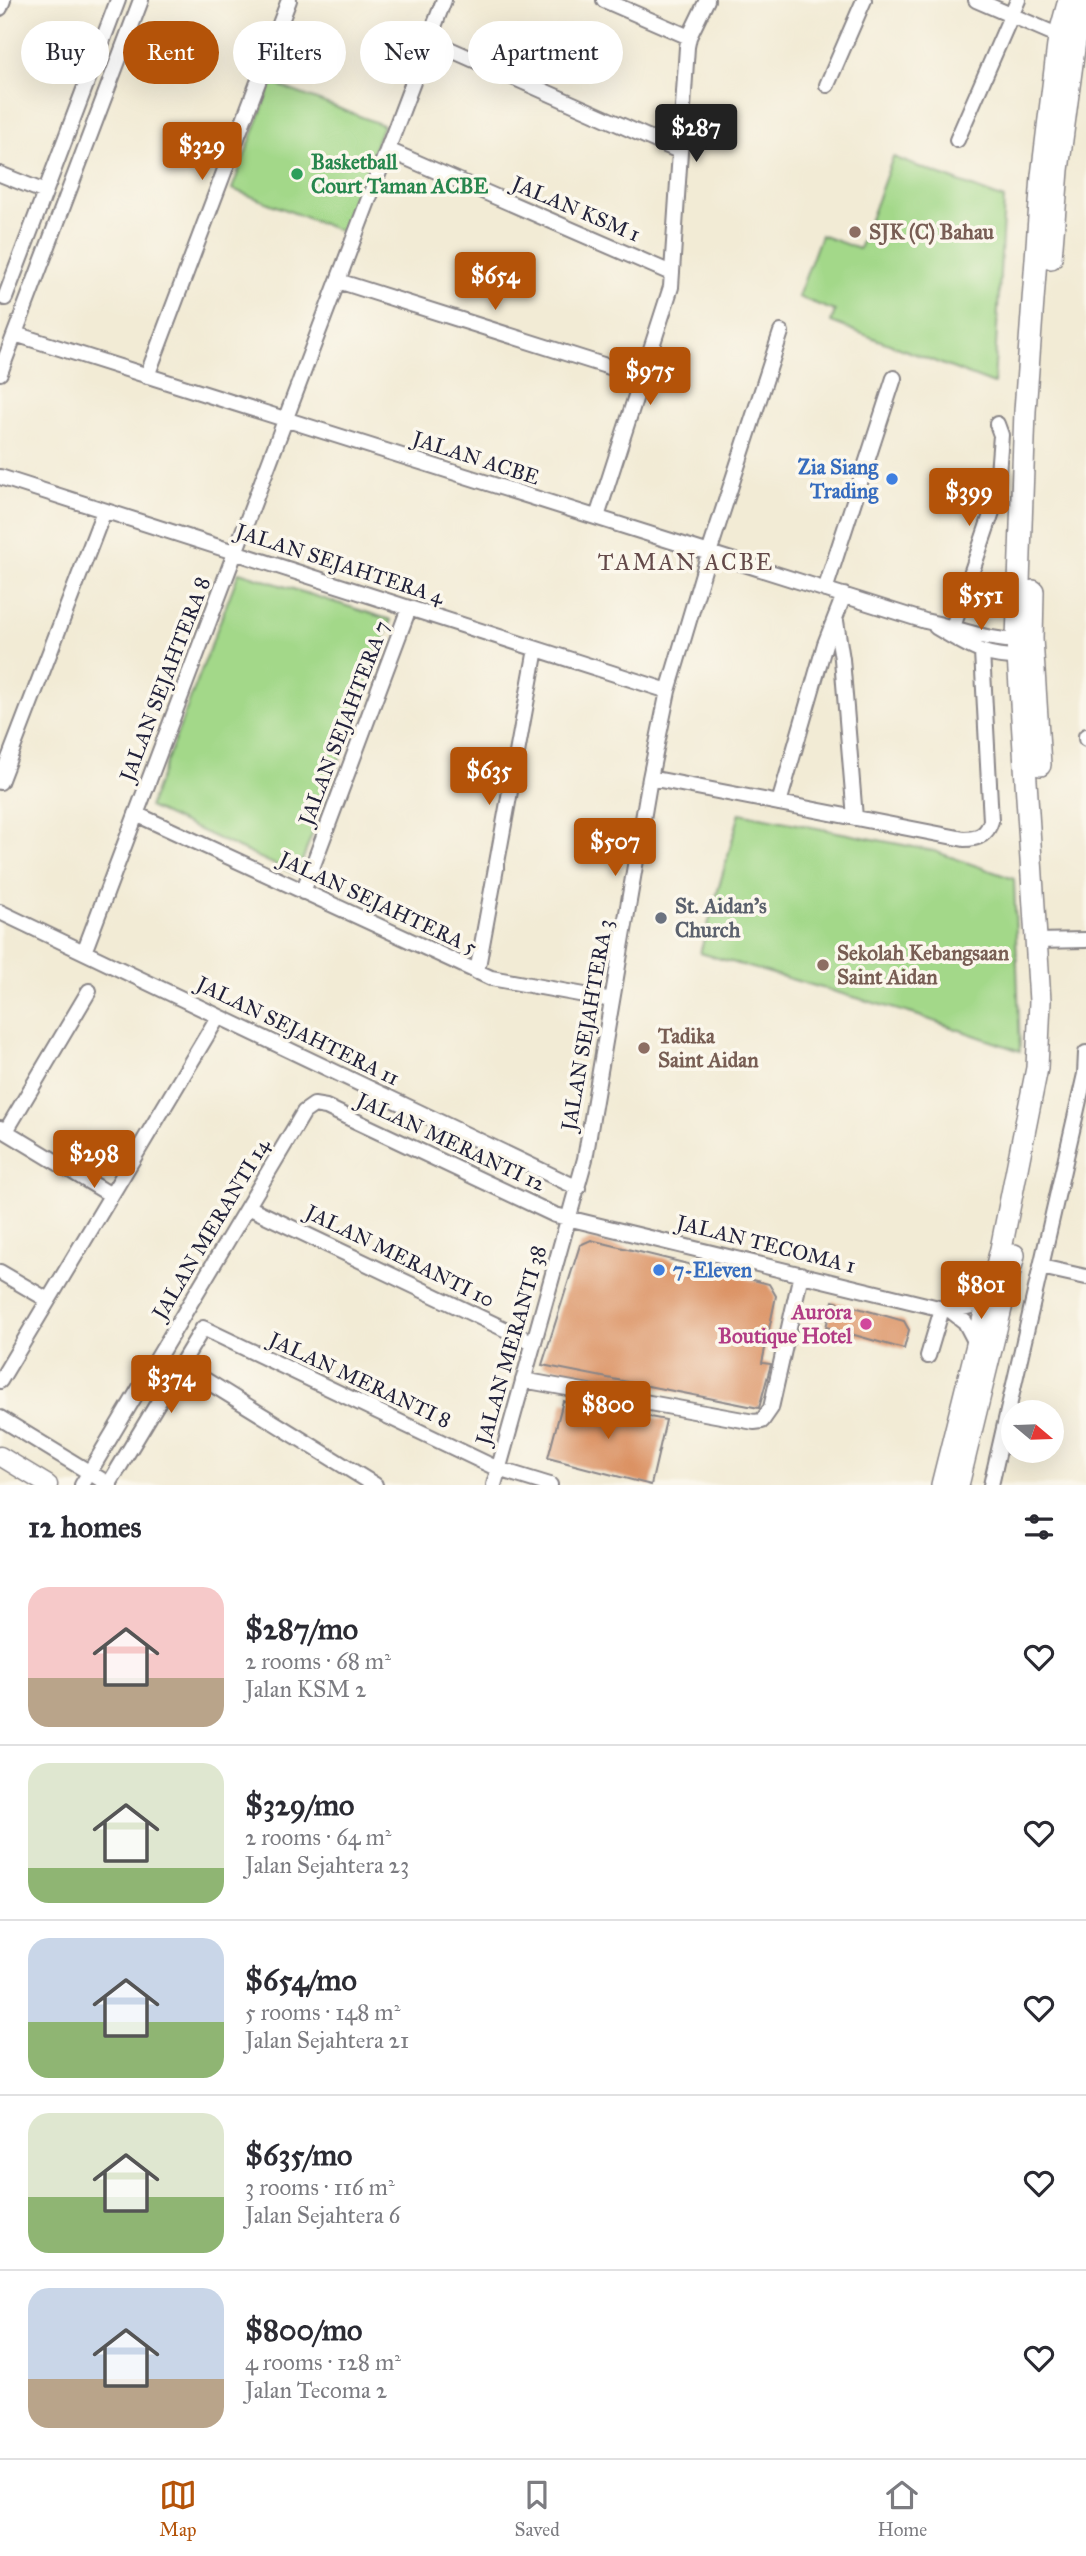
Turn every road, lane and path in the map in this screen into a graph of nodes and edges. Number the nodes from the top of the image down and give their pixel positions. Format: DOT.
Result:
graph roads {
  1 [pos="3,0"];
  2 [pos="118,0"];
  3 [pos="141,0"];
  4 [pos="289,0"];
  5 [pos="444,0"];
  6 [pos="604,0"];
  7 [pos="707,0"];
  8 [pos="864,0"];
  9 [pos="976,0"];
  10 [pos="1018,0"];
  11 [pos="1069,0"];
  12 [pos="0,8"];
  13 [pos="1086,8"];
  14 [pos="1012,16"];
  15 [pos="436,21"];
  16 [pos="689,37"];
  17 [pos="1073,39"];
  18 [pos="454,51"];
  19 [pos="413,84"];
  20 [pos="827,85"];
  21 [pos="957,140"];
  22 [pos="388,150"];
  23 [pos="679,151"];
  24 [pos="0,174"];
  25 [pos="45,192"];
  26 [pos="671,280"];
  27 [pos="338,281"];
  28 [pos="2,297"];
  29 [pos="25,306"];
  30 [pos="781,332"];
  31 [pos="15,334"];
  32 [pos="0,373"];
  33 [pos="147,376"];
  34 [pos="641,377"];
  35 [pos="894,378"];
  36 [pos="286,419"];
  37 [pos="997,424"];
  38 [pos="0,477"];
  39 [pos="104,511"];
  40 [pos="597,517"];
  41 [pos="235,553"];
  42 [pos="709,553"];
  43 [pos="825,590"];
  44 [pos="844,595"];
  45 [pos="409,608"];
  46 [pos="836,621"];
  47 [pos="925,621"];
  48 [pos="954,627"];
  49 [pos="1025,648"];
  50 [pos="536,649"];
  51 [pos="982,652"];
  52 [pos="668,691"];
  53 [pos="650,778"];
  54 [pos="0,782"];
  55 [pos="779,803"];
  56 [pos="136,814"];
  57 [pos="855,818"];
  58 [pos="303,891"];
  59 [pos="0,912"];
  60 [pos="1086,940"];
  61 [pos="1043,941"];
  62 [pos="84,952"];
  63 [pos="477,972"];
  64 [pos="89,991"];
  65 [pos="612,1000"];
  66 [pos="218,1017"];
  67 [pos="1086,1053"];
  68 [pos="314,1105"];
  69 [pos="3,1130"];
  70 [pos="578,1188"];
  71 [pos="111,1195"];
  72 [pos="248,1207"];
  73 [pos="570,1217"];
  74 [pos="1041,1267"];
  75 [pos="0,1272"];
  76 [pos="801,1274"];
  77 [pos="1086,1277"];
  78 [pos="989,1290"];
  79 [pos="48,1300"];
  80 [pos="946,1310"];
  81 [pos="534,1343"];
  82 [pos="976,1343"];
  83 [pos="929,1356"];
  84 [pos="181,1365"];
  85 [pos="523,1380"];
  86 [pos="0,1381"];
  87 [pos="0,1418"];
  88 [pos="0,1456"];
  89 [pos="498,1469"];
  90 [pos="86,1479"];
  91 [pos="48,1485"];
  92 [pos="110,1485"];
  93 [pos="375,1485"];
  94 [pos="494,1485"];
  95 [pos="550,1485"];
  96 [pos="942,1485"];
  97 [pos="958,1485"];
  98 [pos="991,1485"];
  1 -- 12 [label="street"];
  2 -- 25 [label="street"];
  3 -- 29 [label="street"];
  4 -- 33 [label="street"];
  5 -- 15 [label="street, JALAN SEJAHTERA 8"];
  6 -- 16 [label="street"];
  7 -- 16 [label="street"];
  8 -- 20 [label="street"];
  9 -- 14 [label="street"];
  10 -- 14 [label="street"];
  11 -- 17 [label="main road"];
  13 -- 17 [label="main road"];
  14 -- 17 [label="street"];
  14 -- 21 [label="street"];
  16 -- 23 [label="street"];
  17 -- 49 [label="main road"];
  18 -- 23 [label="street"];
  19 -- 22 [label="street, JALAN SEJAHTERA 8"];
  22 -- 26 [label="street, JALAN KSM 1"];
  22 -- 27 [label="street, JALAN SEJAHTERA 8"];
  23 -- 26 [label="street"];
  24 -- 25 [label="street"];
  25 -- 28 [label="street"];
  26 -- 34 [label="street"];
  27 -- 34 [label="street"];
  27 -- 36 [label="street, JALAN SEJAHTERA 8"];
  28 -- 29 [label="street"];
  29 -- 31 [label="street"];
  30 -- 42 [label="street, JALAN SEJAHTERA 3"];
  31 -- 32 [label="street"];
  31 -- 33 [label="street, JALAN ACBE"];
  33 -- 36 [label="street, JALAN ACBE"];
  34 -- 40 [label="street"];
  35 -- 43 [label="street"];
  36 -- 40 [label="street, JALAN ACBE"];
  36 -- 41 [label="street, JALAN SEJAHTERA 8"];
  37 -- 48 [label="street"];
  38 -- 39 [label="street, JALAN SEJAHTERA 4"];
  39 -- 41 [label="street, JALAN SEJAHTERA 4"];
  39 -- 54 [label="street"];
  40 -- 42 [label="street, JALAN ACBE"];
  41 -- 45 [label="street, JALAN SEJAHTERA 4"];
  41 -- 56 [label="street, JALAN SEJAHTERA 8"];
  42 -- 43 [label="street, JALAN ACBE"];
  42 -- 52 [label="street, JALAN SEJAHTERA 3"];
  43 -- 44 [label="street, JALAN ACBE"];
  44 -- 46 [label="street"];
  44 -- 47 [label="street, JALAN ACBE"];
  45 -- 50 [label="street, JALAN SEJAHTERA 4"];
  45 -- 58 [label="street, JALAN SEJAHTERA 7"];
  46 -- 55 [label="street"];
  46 -- 57 [label="street"];
  47 -- 48 [label="street, JALAN ACBE"];
  47 -- 51 [label="street, JALAN ACBE"];
  48 -- 49 [label="street, JALAN ACBE"];
  49 -- 51 [label="street, JALAN ACBE"];
  49 -- 61 [label="main road"];
  50 -- 52 [label="street, JALAN SEJAHTERA 4"];
  50 -- 63 [label="street"];
  51 -- 57 [label="street"];
  52 -- 53 [label="street, JALAN SEJAHTERA 3"];
  53 -- 55 [label="street"];
  53 -- 65 [label="street, JALAN SEJAHTERA 3"];
  55 -- 57 [label="street"];
  56 -- 58 [label="street, JALAN SEJAHTERA 5"];
  56 -- 62 [label="street, JALAN SEJAHTERA 8"];
  58 -- 63 [label="street, JALAN SEJAHTERA 5"];
  59 -- 62 [label="street, JALAN SEJAHTERA 11"];
  60 -- 61 [label="street"];
  61 -- 78 [label="main road"];
  61 -- 97 [label="main road"];
  62 -- 66 [label="street, JALAN SEJAHTERA 11"];
  63 -- 65 [label="street, JALAN SEJAHTERA 5"];
  64 -- 69 [label="street"];
  65 -- 70 [label="street, JALAN SEJAHTERA 3"];
  66 -- 70 [label="street, JALAN SEJAHTERA 11"];
  66 -- 71 [label="street"];
  67 -- 74 [label="street"];
  68 -- 72 [label="street, JALAN MERANTI 14"];
  68 -- 73 [label="street, JALAN MERANTI 12"];
  69 -- 71 [label="street"];
  70 -- 73 [label="street, JALAN SEJAHTERA 3"];
  71 -- 79 [label="street"];
  72 -- 81 [label="street, JALAN MERANTI 10"];
  72 -- 90 [label="street, JALAN MERANTI 14"];
  73 -- 76 [label="street, JALAN TECOMA 1"];
  73 -- 81 [label="street, JALAN MERANTI 38"];
  74 -- 77 [label="street"];
  74 -- 98 [label="street"];
  75 -- 79 [label="street"];
  76 -- 80 [label="street, JALAN TECOMA 1"];
  76 -- 85 [label="street"];
  78 -- 80 [label="street"];
  78 -- 82 [label="main road"];
  79 -- 86 [label="street"];
  80 -- 82 [label="street"];
  80 -- 83 [label="street"];
  81 -- 85 [label="street, JALAN MERANTI 38"];
  82 -- 96 [label="main road"];
  84 -- 89 [label="street, JALAN MERANTI 8"];
  84 -- 92 [label="street"];
  84 -- 93 [label="street"];
  85 -- 89 [label="street, JALAN MERANTI 38"];
  87 -- 90 [label="street"];
  88 -- 91 [label="street"];
  89 -- 94 [label="street, JALAN MERANTI 38"];
  89 -- 95 [label="street, JALAN MERANTI 8"];
  90 -- 92 [label="street"];
}
